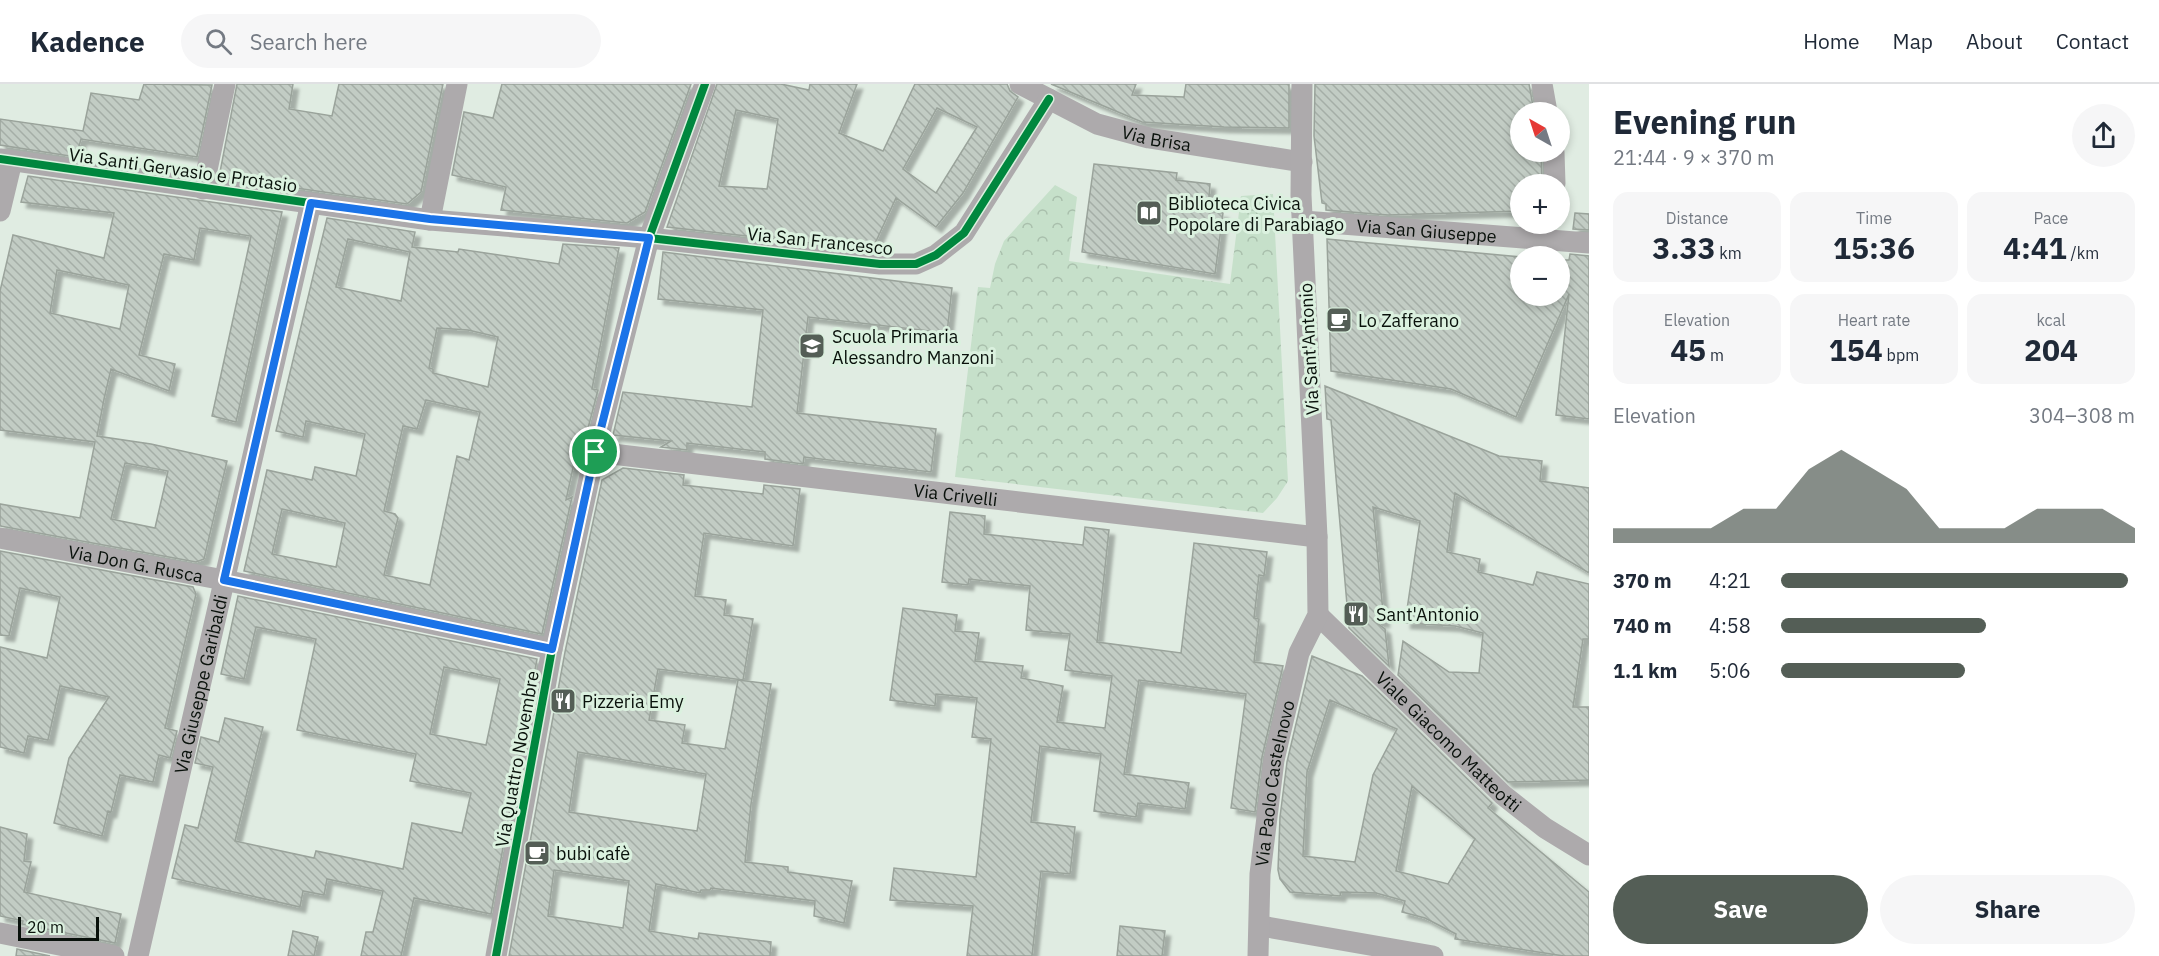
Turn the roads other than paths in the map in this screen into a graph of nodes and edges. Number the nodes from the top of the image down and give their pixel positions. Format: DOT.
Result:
graph roads {
  1 [pos="225,84"];
  2 [pos="457,84"];
  3 [pos="705,84"];
  4 [pos="1020,84"];
  5 [pos="1302,84"];
  6 [pos="1542,84"];
  7 [pos="1049,99"];
  8 [pos="1545,102"];
  9 [pos="6,160"];
  10 [pos="1302,162"];
  11 [pos="203,189"];
  12 [pos="311,203"];
  13 [pos="0,211"];
  14 [pos="430,219"];
  15 [pos="1302,220"];
  16 [pos="1510,230"];
  17 [pos="1560,234"];
  18 [pos="649,238"];
  19 [pos="1589,243"];
  20 [pos="595,452"];
  21 [pos="1317,537"];
  22 [pos="0,538"];
  23 [pos="224,580"];
  24 [pos="1318,615"];
  25 [pos="552,649"];
  26 [pos="1588,852"];
  27 [pos="1261,927"];
  28 [pos="0,933"];
  29 [pos="114,956"];
  30 [pos="138,956"];
  31 [pos="496,956"];
  32 [pos="1258,956"];
  33 [pos="1434,956"];
  1 -- 11 [label="street"];
  2 -- 14 [label="street"];
  3 -- 18 [label="street, Via Quattro Novembre"];
  4 -- 7 [label="street, Via Brisa"];
  5 -- 10 [label="street, Via Sant'Antonio"];
  6 -- 8 [label="street"];
  7 -- 10 [label="street, Via Brisa"];
  7 -- 18 [label="street, Via San Francesco"];
  9 -- 11 [label="street, Via Santi Gervasio e Protasio"];
  9 -- 13 [label="street"];
  10 -- 15 [label="street, Via Sant'Antonio"];
  11 -- 12 [label="street, Via Santi Gervasio e Protasio"];
  12 -- 14 [label="street, Via Santi Gervasio e Protasio"];
  12 -- 23 [label="street, Via Giuseppe Garibaldi"];
  14 -- 18 [label="street, Via Santi Gervasio e Protasio"];
  15 -- 16 [label="street, Via San Giuseppe"];
  15 -- 21 [label="street, Via Sant'Antonio"];
  17 -- 19 [label="street, Via San Giuseppe"];
  18 -- 20 [label="street, Via Quattro Novembre"];
  20 -- 21 [label="street, Via Crivelli"];
  20 -- 25 [label="street, Via Quattro Novembre"];
  21 -- 24 [label="street, Via Sant'Antonio"];
  22 -- 23 [label="street, Via Don G. Rusca"];
  23 -- 25 [label="street, Via Don G. Rusca"];
  23 -- 30 [label="street, Via Giuseppe Garibaldi"];
  24 -- 26 [label="street, Viale Giacomo Matteotti"];
  24 -- 27 [label="street, Via Paolo Castelnovo"];
  25 -- 31 [label="street, Via Quattro Novembre"];
  27 -- 32 [label="street, Via Paolo Castelnovo"];
  27 -- 33 [label="street"];
  28 -- 29 [label="street"];
}
